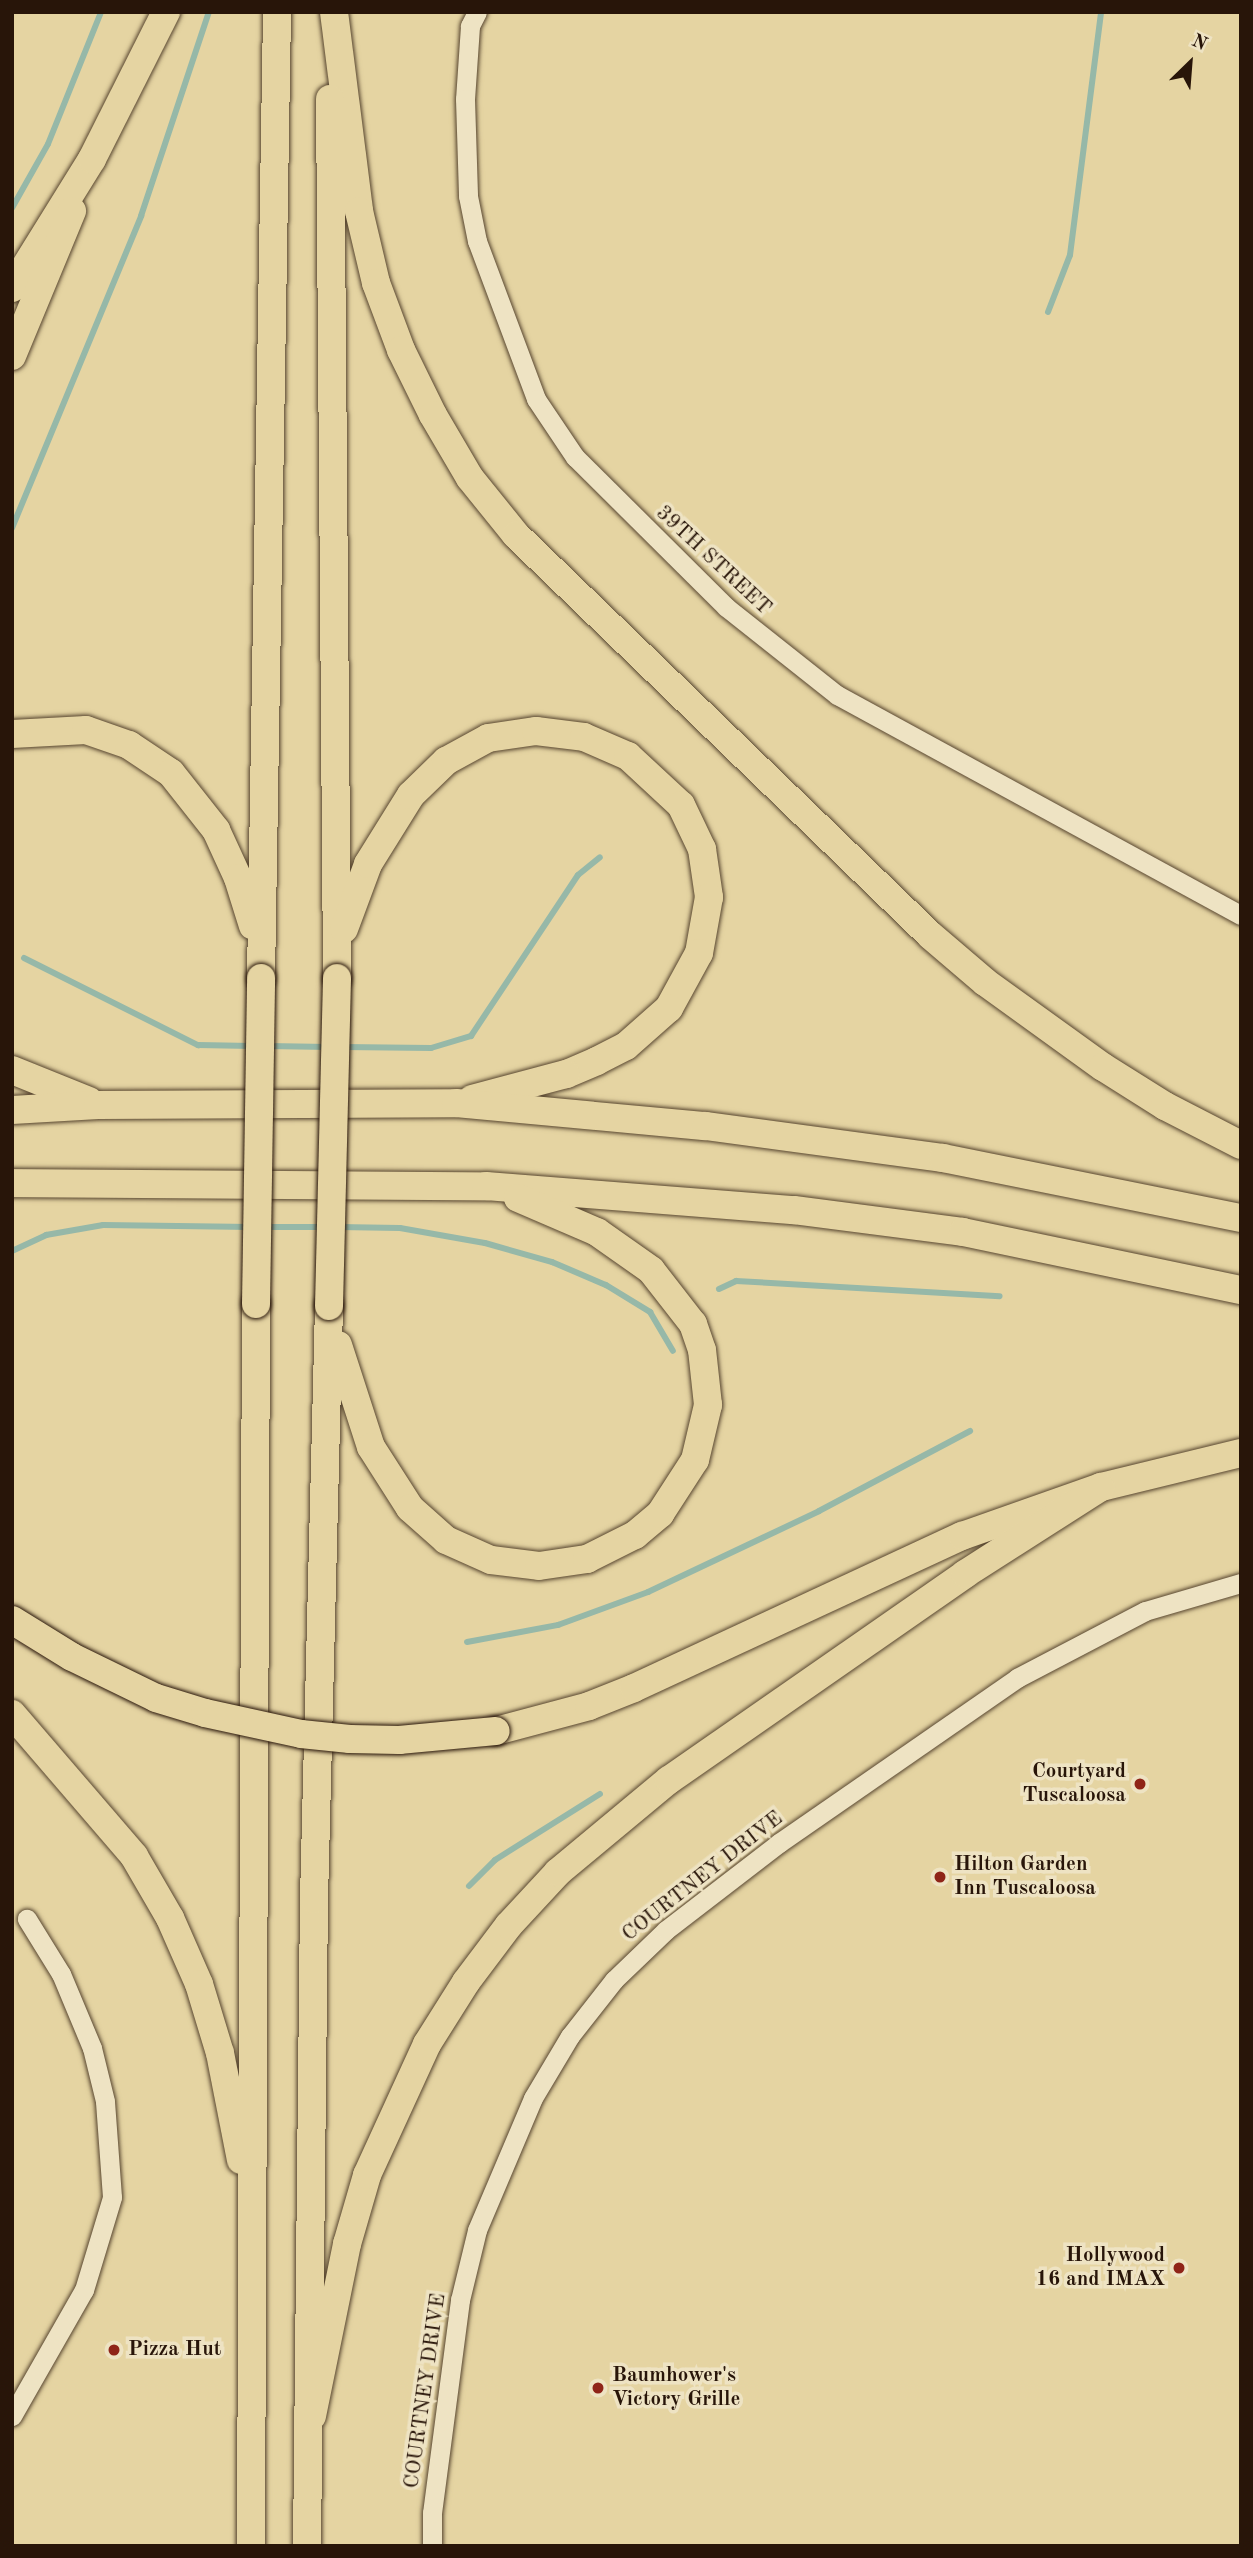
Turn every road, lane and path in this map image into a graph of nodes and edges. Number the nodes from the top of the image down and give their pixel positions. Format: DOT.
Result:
graph roads {
  1 [pos="166,12"];
  2 [pos="276,12"];
  3 [pos="333,12"];
  4 [pos="477,12"];
  5 [pos="92,159"];
  6 [pos="12,288"];
  7 [pos="12,356"];
  8 [pos="12,734"];
  9 [pos="1241,915"];
  10 [pos="338,945"];
  11 [pos="261,978"];
  12 [pos="12,1070"];
  13 [pos="456,1103"];
  14 [pos="98,1105"];
  15 [pos="12,1110"];
  16 [pos="1241,1145"];
  17 [pos="12,1183"];
  18 [pos="486,1186"];
  19 [pos="1241,1218"];
  20 [pos="1241,1290"];
  21 [pos="329,1306"];
  22 [pos="1241,1453"];
  23 [pos="1101,1487"];
  24 [pos="1241,1583"];
  25 [pos="12,1620"];
  26 [pos="12,1714"];
  27 [pos="27,1919"];
  28 [pos="253,2223"];
  29 [pos="12,2416"];
  30 [pos="312,2416"];
  31 [pos="251,2546"];
  32 [pos="307,2546"];
  33 [pos="432,2546"];
  1 -- 5 [label="highway"];
  2 -- 11 [label="highway"];
  3 -- 10 [label="highway"];
  3 -- 16 [label="highway"];
  4 -- 9 [label="street, 39TH STREET"];
  5 -- 6 [label="highway"];
  5 -- 7 [label="highway"];
  8 -- 11 [label="highway"];
  10 -- 13 [label="highway"];
  10 -- 21 [label="highway, bridge"];
  11 -- 28 [label="highway, bridge"];
  12 -- 14 [label="highway"];
  13 -- 14 [label="highway"];
  13 -- 19 [label="highway"];
  14 -- 15 [label="highway"];
  17 -- 18 [label="highway"];
  18 -- 20 [label="highway"];
  18 -- 21 [label="highway"];
  21 -- 30 [label="highway"];
  22 -- 23 [label="highway"];
  23 -- 25 [label="highway, bridge"];
  23 -- 30 [label="highway"];
  24 -- 33 [label="street, COURTNEY DRIVE"];
  26 -- 28 [label="highway"];
  27 -- 29 [label="street"];
  28 -- 31 [label="highway"];
  30 -- 32 [label="highway"];
}
